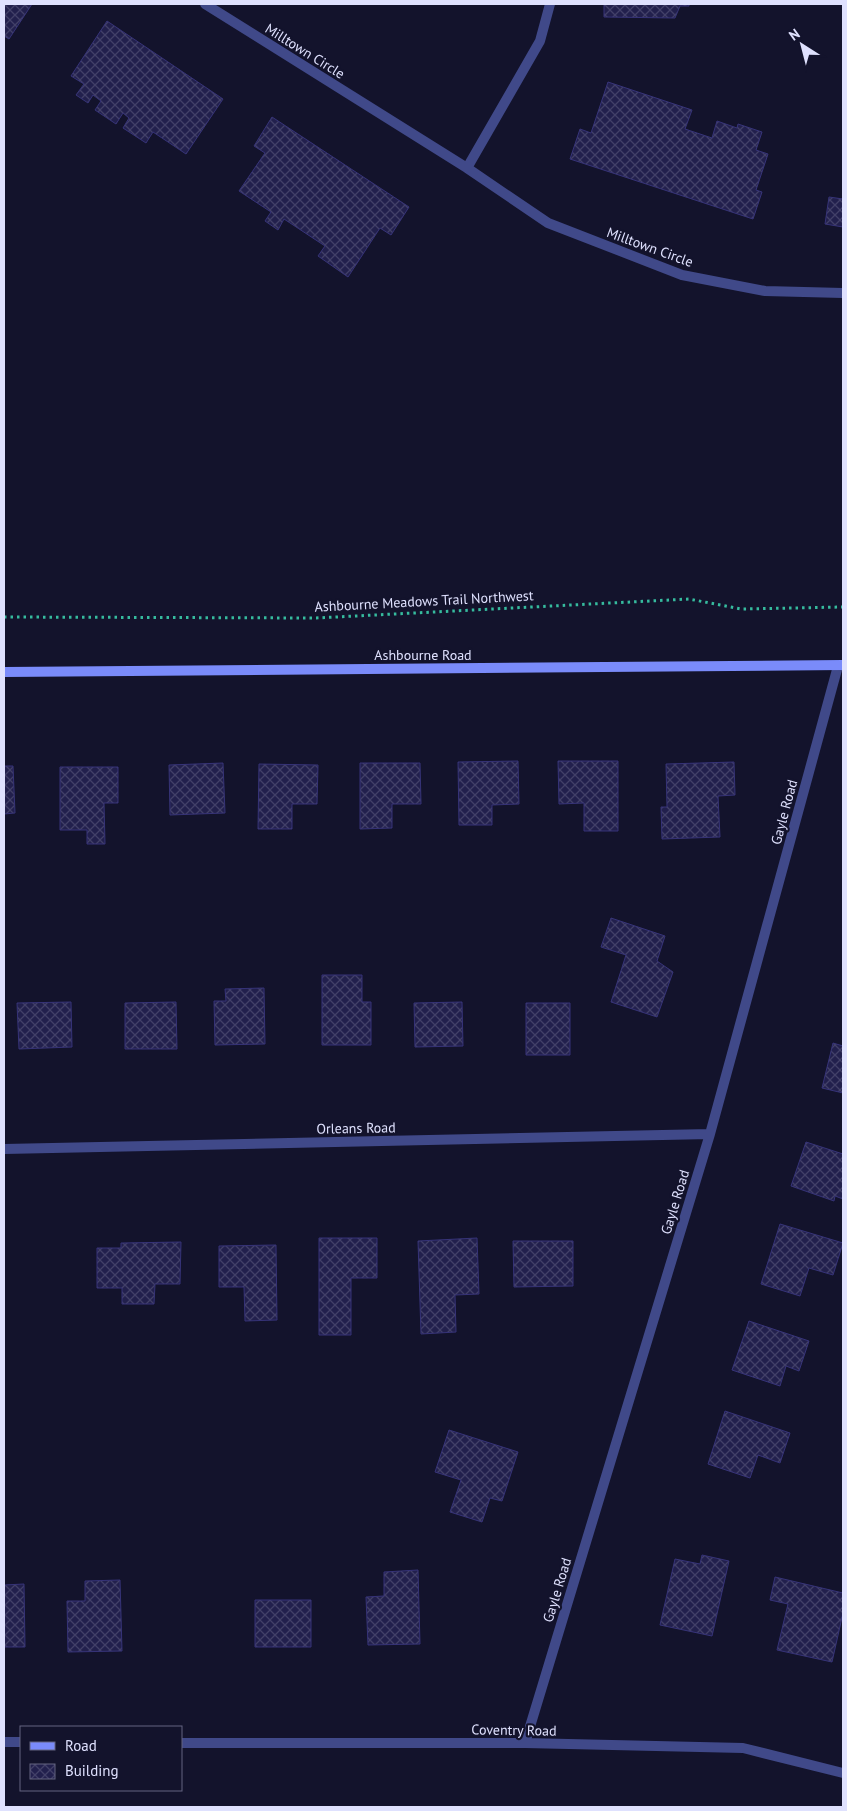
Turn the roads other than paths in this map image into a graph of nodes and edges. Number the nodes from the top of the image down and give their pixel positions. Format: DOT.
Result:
graph roads {
  1 [pos="205,4"];
  2 [pos="550,4"];
  3 [pos="467,168"];
  4 [pos="843,293"];
  5 [pos="841,665"];
  6 [pos="4,672"];
  7 [pos="710,1134"];
  8 [pos="4,1149"];
  9 [pos="4,1742"];
  10 [pos="20,1742"];
  11 [pos="182,1743"];
  12 [pos="525,1743"];
  13 [pos="843,1773"];
  1 -- 3 [label="street, Milltown Circle"];
  2 -- 3 [label="street"];
  3 -- 4 [label="street, Milltown Circle"];
  5 -- 6 [label="street, Ashbourne Road"];
  5 -- 7 [label="street, Gayle Road"];
  7 -- 8 [label="street, Orleans Road"];
  7 -- 12 [label="street, Gayle Road"];
  9 -- 10 [label="street"];
  11 -- 12 [label="street, Coventry Road"];
  12 -- 13 [label="street, Coventry Road"];
}
